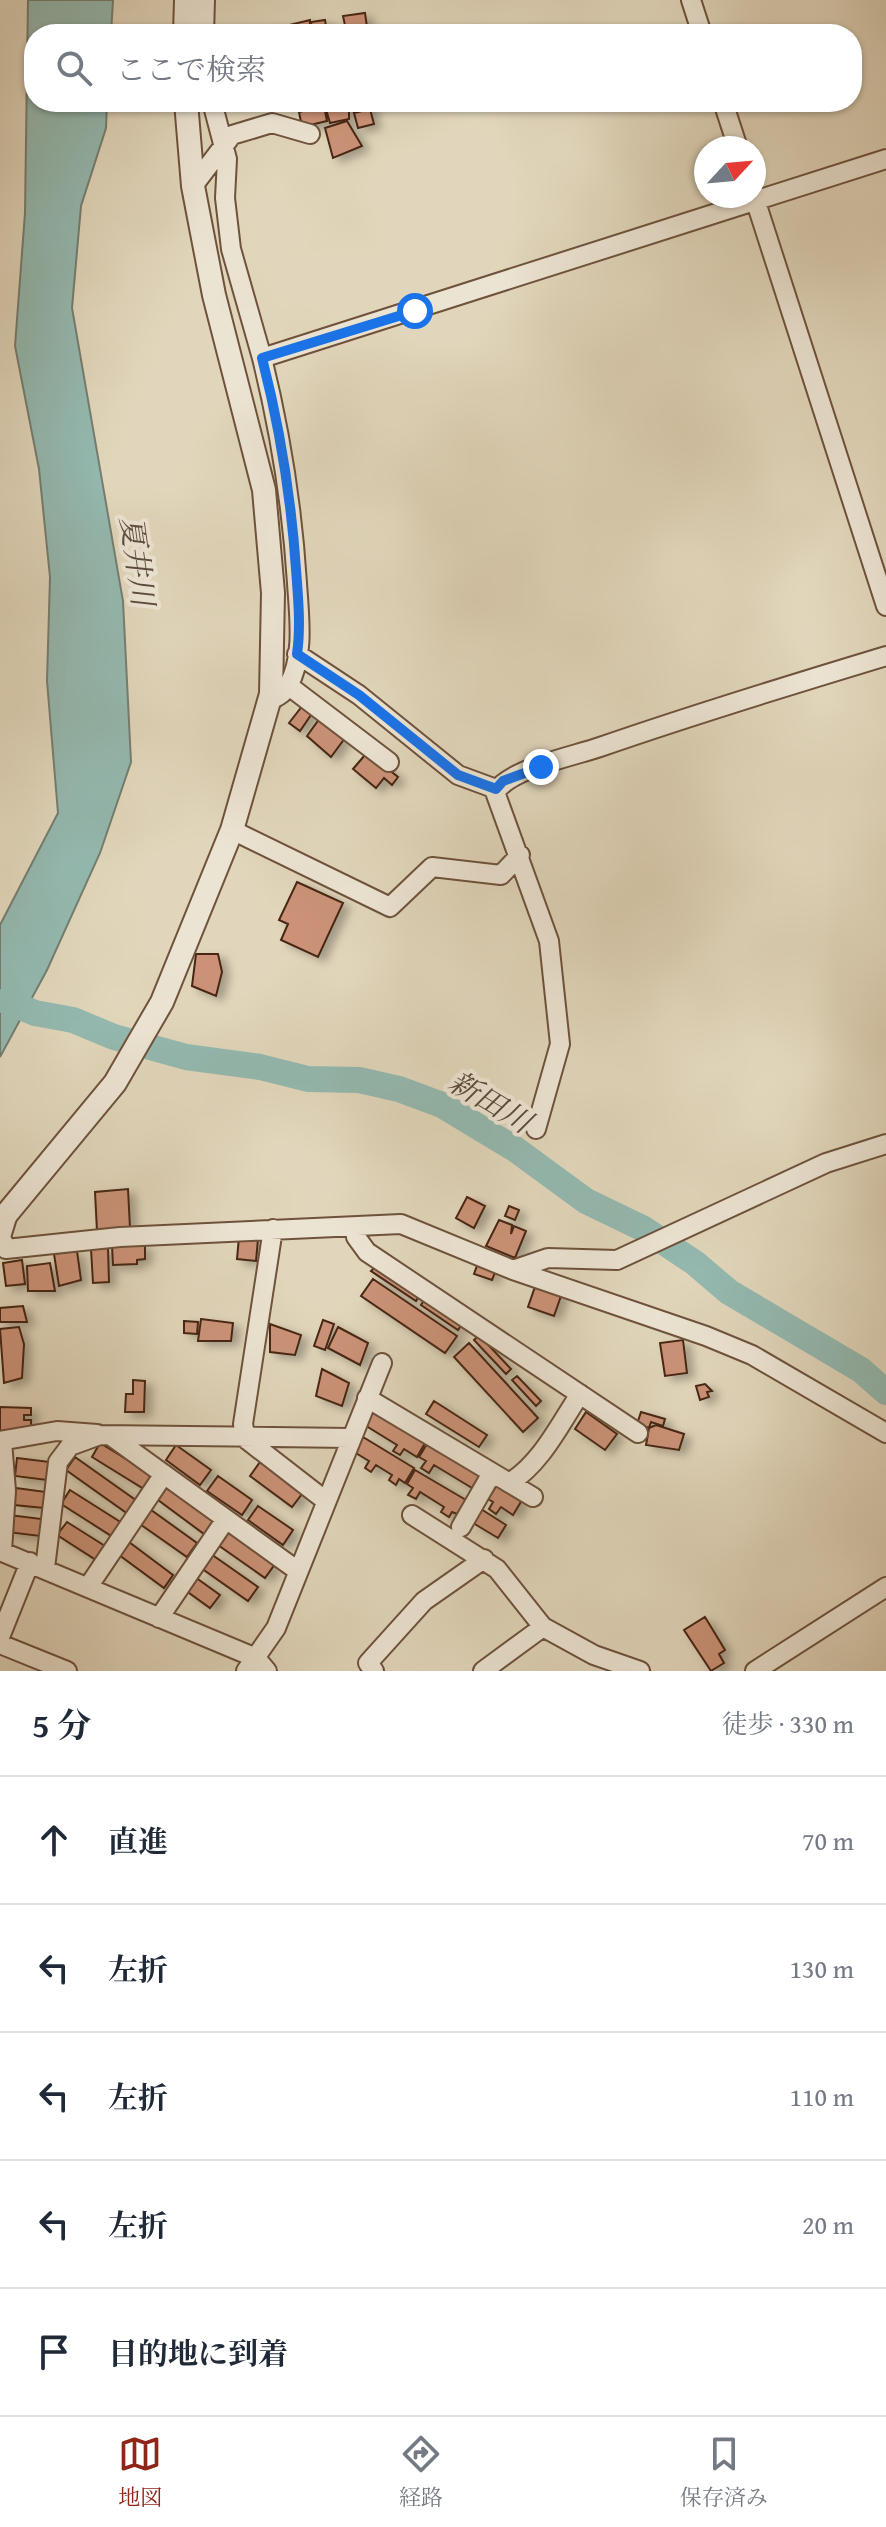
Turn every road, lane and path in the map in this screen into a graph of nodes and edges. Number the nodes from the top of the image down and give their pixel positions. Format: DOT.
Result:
graph roads {
  1 [pos="186,0"];
  2 [pos="205,0"];
  3 [pos="691,0"];
  4 [pos="185,24"];
  5 [pos="204,24"];
  6 [pos="699,24"];
  7 [pos="187,112"];
  8 [pos="215,112"];
  9 [pos="726,112"];
  10 [pos="310,134"];
  11 [pos="734,136"];
  12 [pos="224,141"];
  13 [pos="886,159"];
  14 [pos="193,186"];
  15 [pos="766,194"];
  16 [pos="723,208"];
  17 [pos="757,208"];
  18 [pos="262,358"];
  19 [pos="886,606"];
  20 [pos="297,654"];
  21 [pos="886,656"];
  22 [pos="289,686"];
  23 [pos="269,701"];
  24 [pos="389,762"];
  25 [pos="496,789"];
  26 [pos="232,830"];
  27 [pos="520,855"];
  28 [pos="536,1129"];
  29 [pos="886,1144"];
  30 [pos="4,1218"];
  31 [pos="355,1227"];
  32 [pos="273,1229"];
  33 [pos="3,1250"];
  34 [pos="513,1270"];
  35 [pos="382,1363"];
  36 [pos="580,1394"];
  37 [pos="367,1398"];
  38 [pos="638,1433"];
  39 [pos="886,1433"];
  40 [pos="105,1435"];
  41 [pos="350,1438"];
  42 [pos="246,1439"];
  43 [pos="1,1441"];
  44 [pos="492,1473"];
  45 [pos="164,1474"];
  46 [pos="509,1483"];
  47 [pos="533,1497"];
  48 [pos="326,1501"];
  49 [pos="412,1515"];
  50 [pos="226,1519"];
  51 [pos="461,1527"];
  52 [pos="1,1551"];
  53 [pos="484,1559"];
  54 [pos="38,1565"];
  55 [pos="298,1571"];
  56 [pos="88,1587"];
  57 [pos="886,1587"];
  58 [pos="159,1618"];
  59 [pos="543,1627"];
  60 [pos="0,1637"];
  61 [pos="0,1644"];
  62 [pos="257,1667"];
  63 [pos="67,1671"];
  64 [pos="374,1671"];
  65 [pos="483,1671"];
  66 [pos="640,1671"];
  67 [pos="755,1671"];
  1 -- 4 [label="street"];
  2 -- 5 [label="street"];
  3 -- 6 [label="street"];
  7 -- 14 [label="street"];
  8 -- 12 [label="street"];
  9 -- 11 [label="street"];
  10 -- 12 [label="street"];
  12 -- 14 [label="street"];
  12 -- 18 [label="street"];
  13 -- 15 [label="street"];
  14 -- 23 [label="street"];
  16 -- 18 [label="street"];
  17 -- 19 [label="street"];
  18 -- 20 [label="street"];
  20 -- 22 [label="street"];
  20 -- 25 [label="street"];
  21 -- 25 [label="street"];
  22 -- 23 [label="street"];
  22 -- 24 [label="street"];
  23 -- 26 [label="street"];
  25 -- 27 [label="street"];
  26 -- 27 [label="street"];
  26 -- 30 [label="street"];
  27 -- 28 [label="street"];
  29 -- 34 [label="street"];
  30 -- 33 [label="street"];
  31 -- 32 [label="street"];
  31 -- 34 [label="street"];
  31 -- 36 [label="street"];
  32 -- 33 [label="street"];
  32 -- 42 [label="street"];
  34 -- 39 [label="street"];
  35 -- 37 [label="street"];
  36 -- 38 [label="street"];
  36 -- 46 [label="street"];
  37 -- 41 [label="street"];
  37 -- 44 [label="street"];
  40 -- 42 [label="street"];
  40 -- 43 [label="street"];
  40 -- 45 [label="street"];
  40 -- 54 [label="street"];
  41 -- 42 [label="street"];
  41 -- 48 [label="street"];
  42 -- 48 [label="street"];
  43 -- 52 [label="street"];
  44 -- 46 [label="street"];
  44 -- 51 [label="street"];
  45 -- 50 [label="street"];
  45 -- 56 [label="street"];
  46 -- 47 [label="street"];
  48 -- 55 [label="street"];
  49 -- 53 [label="street"];
  50 -- 55 [label="street"];
  50 -- 58 [label="street"];
  52 -- 54 [label="street"];
  53 -- 59 [label="street"];
  53 -- 64 [label="street"];
  54 -- 56 [label="street"];
  54 -- 60 [label="street"];
  55 -- 62 [label="street"];
  56 -- 58 [label="street"];
  57 -- 67 [label="street"];
  58 -- 62 [label="street"];
  59 -- 65 [label="street"];
  59 -- 66 [label="street"];
  61 -- 63 [label="street"];
}
